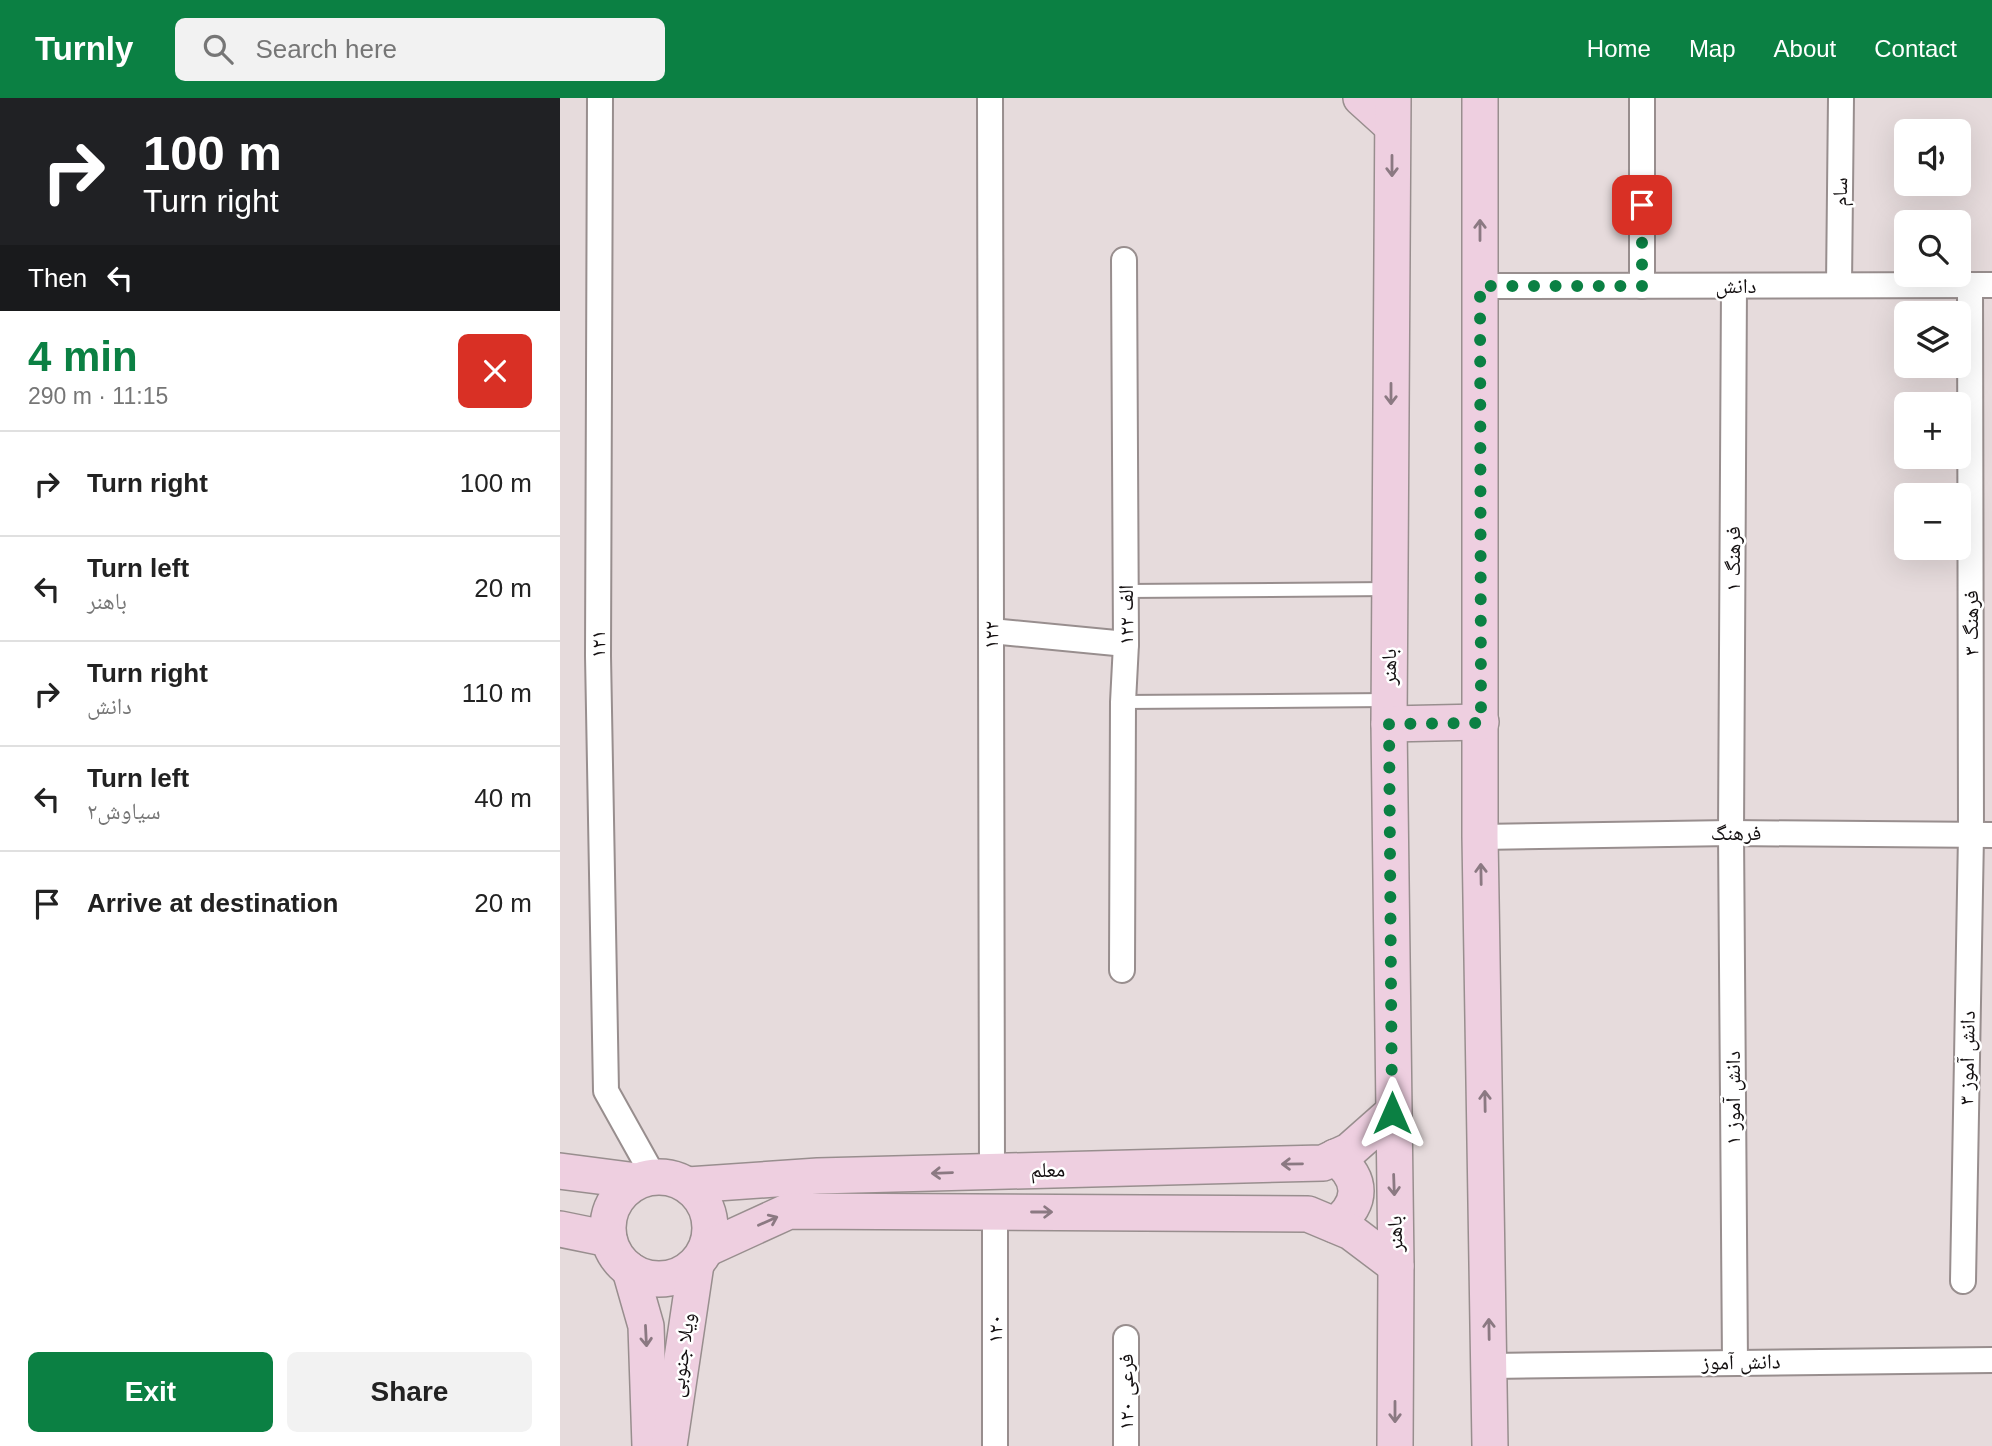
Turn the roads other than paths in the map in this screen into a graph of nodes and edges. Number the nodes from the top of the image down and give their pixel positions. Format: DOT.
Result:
graph roads {
  1 [pos="600,98"];
  2 [pos="990,98"];
  3 [pos="1361,98"];
  4 [pos="1480,98"];
  5 [pos="1642,98"];
  6 [pos="1842,98"];
  7 [pos="1393,112"];
  8 [pos="1124,260"];
  9 [pos="1839,285"];
  10 [pos="1981,285"];
  11 [pos="1480,286"];
  12 [pos="1642,286"];
  13 [pos="1734,286"];
  14 [pos="1390,589"];
  15 [pos="1126,591"];
  16 [pos="991,631"];
  17 [pos="1126,644"];
  18 [pos="1123,702"];
  19 [pos="1389,712"];
  20 [pos="1481,723"];
  21 [pos="1731,833"];
  22 [pos="1982,835"];
  23 [pos="1480,837"];
  24 [pos="1122,970"];
  25 [pos="1392,1113"];
  26 [pos="1335,1157"];
  27 [pos="560,1171"];
  28 [pos="992,1171"];
  29 [pos="645,1179"];
  30 [pos="688,1185"];
  31 [pos="995,1212"];
  32 [pos="1335,1225"];
  33 [pos="560,1229"];
  34 [pos="609,1240"];
  35 [pos="701,1256"];
  36 [pos="1396,1266"];
  37 [pos="630,1270"];
  38 [pos="1963,1281"];
  39 [pos="1126,1338"];
  40 [pos="1992,1360"];
  41 [pos="1735,1363"];
  42 [pos="1490,1366"];
  43 [pos="650,1446"];
  44 [pos="669,1446"];
  45 [pos="995,1446"];
  46 [pos="1126,1446"];
  47 [pos="1395,1446"];
  48 [pos="1490,1446"];
  1 -- 29 [label="street, ۱۲۱"];
  2 -- 16 [label="street, ۱۲۲"];
  3 -- 7 [label="main road"];
  11 -- 4 [label="main road, one-way"];
  5 -- 12 [label="street"];
  6 -- 9 [label="street, سام"];
  7 -- 14 [label="main road, باهنر, one-way"];
  8 -- 15 [label="street, ۱۲۲ الف"];
  9 -- 10 [label="street, دانش"];
  9 -- 13 [label="street, دانش"];
  10 -- 22 [label="street, فرهنگ ۳"];
  11 -- 12 [label="street, دانش"];
  11 -- 20 [label="main road"];
  12 -- 13 [label="street, دانش"];
  13 -- 21 [label="street, فرهنگ ۱"];
  14 -- 15 [label="lane"];
  14 -- 19 [label="main road, باهنر"];
  15 -- 17 [label="street, ۱۲۲ الف"];
  16 -- 17 [label="street"];
  16 -- 28 [label="street, ۱۲۲"];
  17 -- 18 [label="street, ۱۲۲ الف"];
  18 -- 19 [label="lane"];
  18 -- 24 [label="street, ۱۲۲ الف"];
  19 -- 20 [label="main road"];
  19 -- 25 [label="main road, باهنر"];
  20 -- 23 [label="main road"];
  21 -- 22 [label="street, فرهنگ"];
  21 -- 23 [label="street, فرهنگ"];
  21 -- 41 [label="street, دانش آموز ۱"];
  22 -- 38 [label="street, دانش آموز ۳"];
  42 -- 23 [label="main road, one-way"];
  25 -- 26 [label="main road, معلم"];
  25 -- 36 [label="main road, باهنر, one-way"];
  26 -- 28 [label="main road, معلم, one-way"];
  26 -- 32 [label="main road"];
  27 -- 29 [label="main road"];
  28 -- 30 [label="main road, معلم, one-way"];
  29 -- 30 [label="main road"];
  29 -- 34 [label="main road"];
  30 -- 35 [label="main road"];
  31 -- 32 [label="main road, معلم, one-way"];
  35 -- 31 [label="main road, معلم, one-way"];
  31 -- 45 [label="street, ۱۲۰"];
  32 -- 36 [label="main road, معلم"];
  33 -- 34 [label="main road"];
  34 -- 37 [label="main road"];
  35 -- 37 [label="main road"];
  35 -- 44 [label="main road, ویلا جنوبی"];
  36 -- 47 [label="main road, باهنر, one-way"];
  37 -- 43 [label="main road, one-way"];
  39 -- 46 [label="street, ۱۲۰ فرعی"];
  40 -- 41 [label="street, دانش آموز"];
  41 -- 42 [label="street, دانش آموز"];
  42 -- 48 [label="main road"];
}
